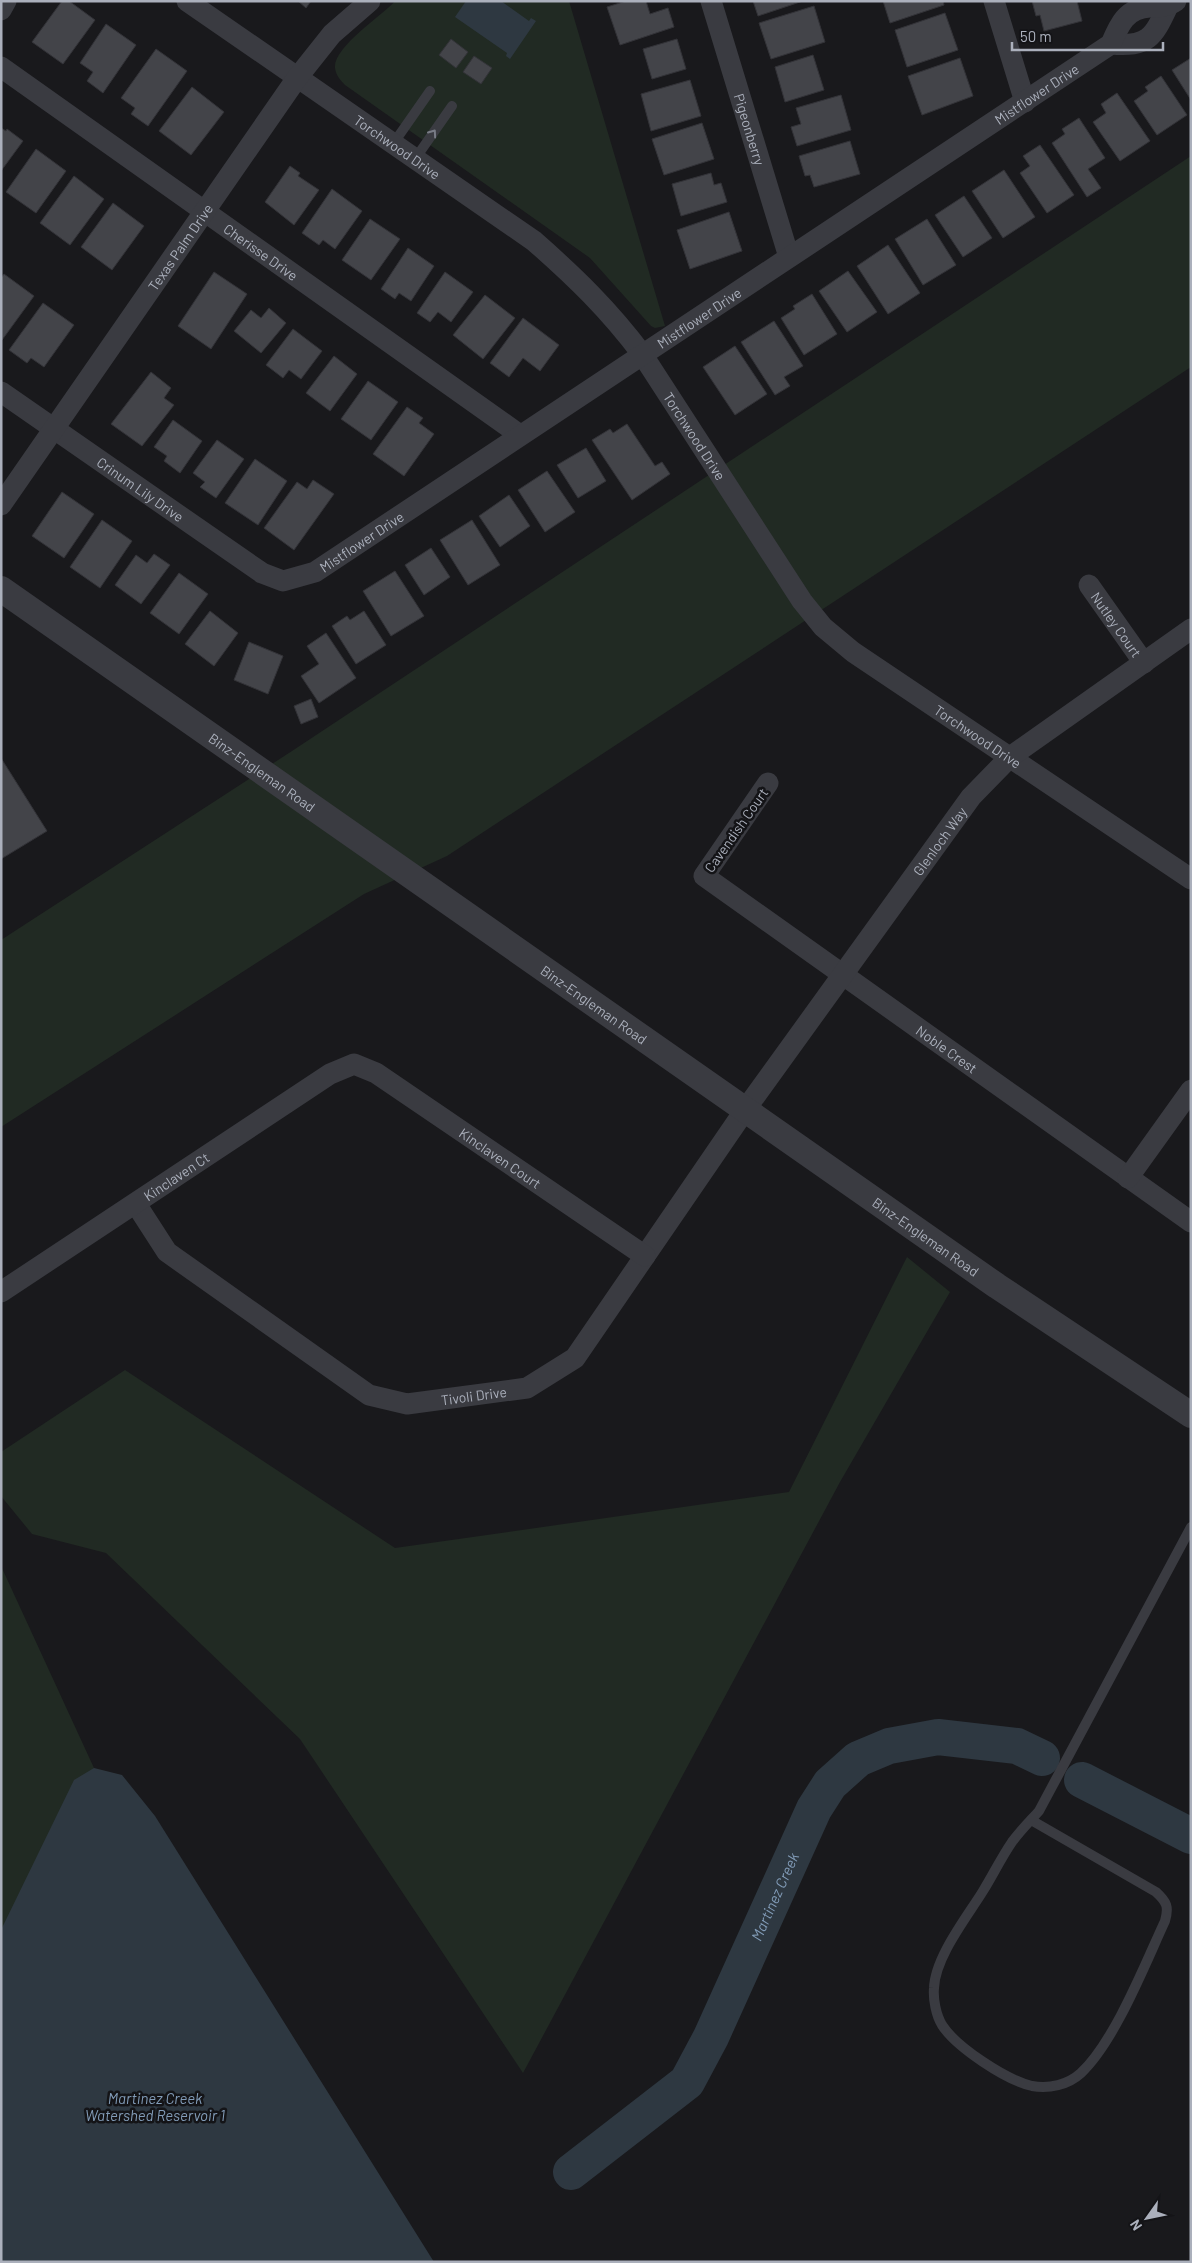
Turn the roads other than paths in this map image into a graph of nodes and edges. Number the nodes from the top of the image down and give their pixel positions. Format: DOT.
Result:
graph roads {
  1 [pos="6,1"];
  2 [pos="187,1"];
  3 [pos="370,1"];
  4 [pos="711,1"];
  5 [pos="994,1"];
  6 [pos="1172,4"];
  7 [pos="1,10"];
  8 [pos="1111,44"];
  9 [pos="1,68"];
  10 [pos="297,78"];
  11 [pos="430,91"];
  12 [pos="1026,102"];
  13 [pos="452,106"];
  14 [pos="392,144"];
  15 [pos="415,159"];
  16 [pos="204,211"];
  17 [pos="789,257"];
  18 [pos="642,354"];
  19 [pos="1,392"];
  20 [pos="53,428"];
  21 [pos="520,435"];
  22 [pos="1,505"];
  23 [pos="283,581"];
  24 [pos="1089,585"];
  25 [pos="1,589"];
  26 [pos="1191,629"];
  27 [pos="1144,663"];
  28 [pos="1010,757"];
  29 [pos="768,783"];
  30 [pos="704,876"];
  31 [pos="1191,879"];
  32 [pos="842,975"];
  33 [pos="354,1064"];
  34 [pos="1191,1090"];
  35 [pos="745,1110"];
  36 [pos="1128,1178"];
  37 [pos="136,1204"];
  38 [pos="1191,1222"];
  39 [pos="645,1256"];
  40 [pos="1,1292"];
  41 [pos="1191,1415"];
  42 [pos="1191,1526"];
  43 [pos="1031,1820"];
  1 -- 7 [label="street"];
  2 -- 10 [label="street, Torchwood Drive"];
  3 -- 10 [label="street, Texas Palm Drive"];
  4 -- 17 [label="street, Pigeonberry"];
  5 -- 12 [label="street"];
  6 -- 8 [label="street"];
  6 -- 8 [label="street"];
  8 -- 12 [label="street, Mistflower Drive"];
  9 -- 16 [label="street, Cherisse Drive"];
  10 -- 14 [label="street, Torchwood Drive"];
  10 -- 16 [label="street, Texas Palm Drive"];
  11 -- 14 [label="lane"];
  12 -- 17 [label="street, Mistflower Drive"];
  15 -- 13 [label="lane, one-way"];
  14 -- 15 [label="street, Torchwood Drive"];
  15 -- 18 [label="street, Torchwood Drive"];
  16 -- 20 [label="street, Texas Palm Drive"];
  16 -- 21 [label="street, Cherisse Drive"];
  17 -- 18 [label="street, Mistflower Drive"];
  18 -- 21 [label="street, Mistflower Drive"];
  18 -- 28 [label="street, Torchwood Drive"];
  19 -- 20 [label="street, Crinum Lily Drive"];
  20 -- 22 [label="street, Texas Palm Drive"];
  20 -- 23 [label="street, Crinum Lily Drive"];
  21 -- 23 [label="street, Mistflower Drive"];
  24 -- 27 [label="street, Nutley Court"];
  25 -- 35 [label="street, Binz-Engleman Road"];
  26 -- 27 [label="street, Glenloch Way"];
  27 -- 28 [label="street, Glenloch Way"];
  28 -- 31 [label="street, Torchwood Drive"];
  28 -- 32 [label="street, Glenloch Way"];
  29 -- 30 [label="street, Cavendish Court"];
  30 -- 32 [label="street, Noble Crest"];
  32 -- 35 [label="street, Glenloch Way"];
  32 -- 36 [label="street, Noble Crest"];
  33 -- 37 [label="street, Kinclaven Ct"];
  33 -- 39 [label="street, Kinclaven Court"];
  34 -- 36 [label="street"];
  35 -- 39 [label="street, Tivoli Drive"];
  35 -- 41 [label="street, Binz-Engleman Road"];
  36 -- 38 [label="street, Noble Crest"];
  37 -- 39 [label="street, Tivoli Drive"];
  37 -- 40 [label="street, Kinclaven Ct"];
  42 -- 43 [label="lane"];
  43 -- 43 [label="lane"];
}
